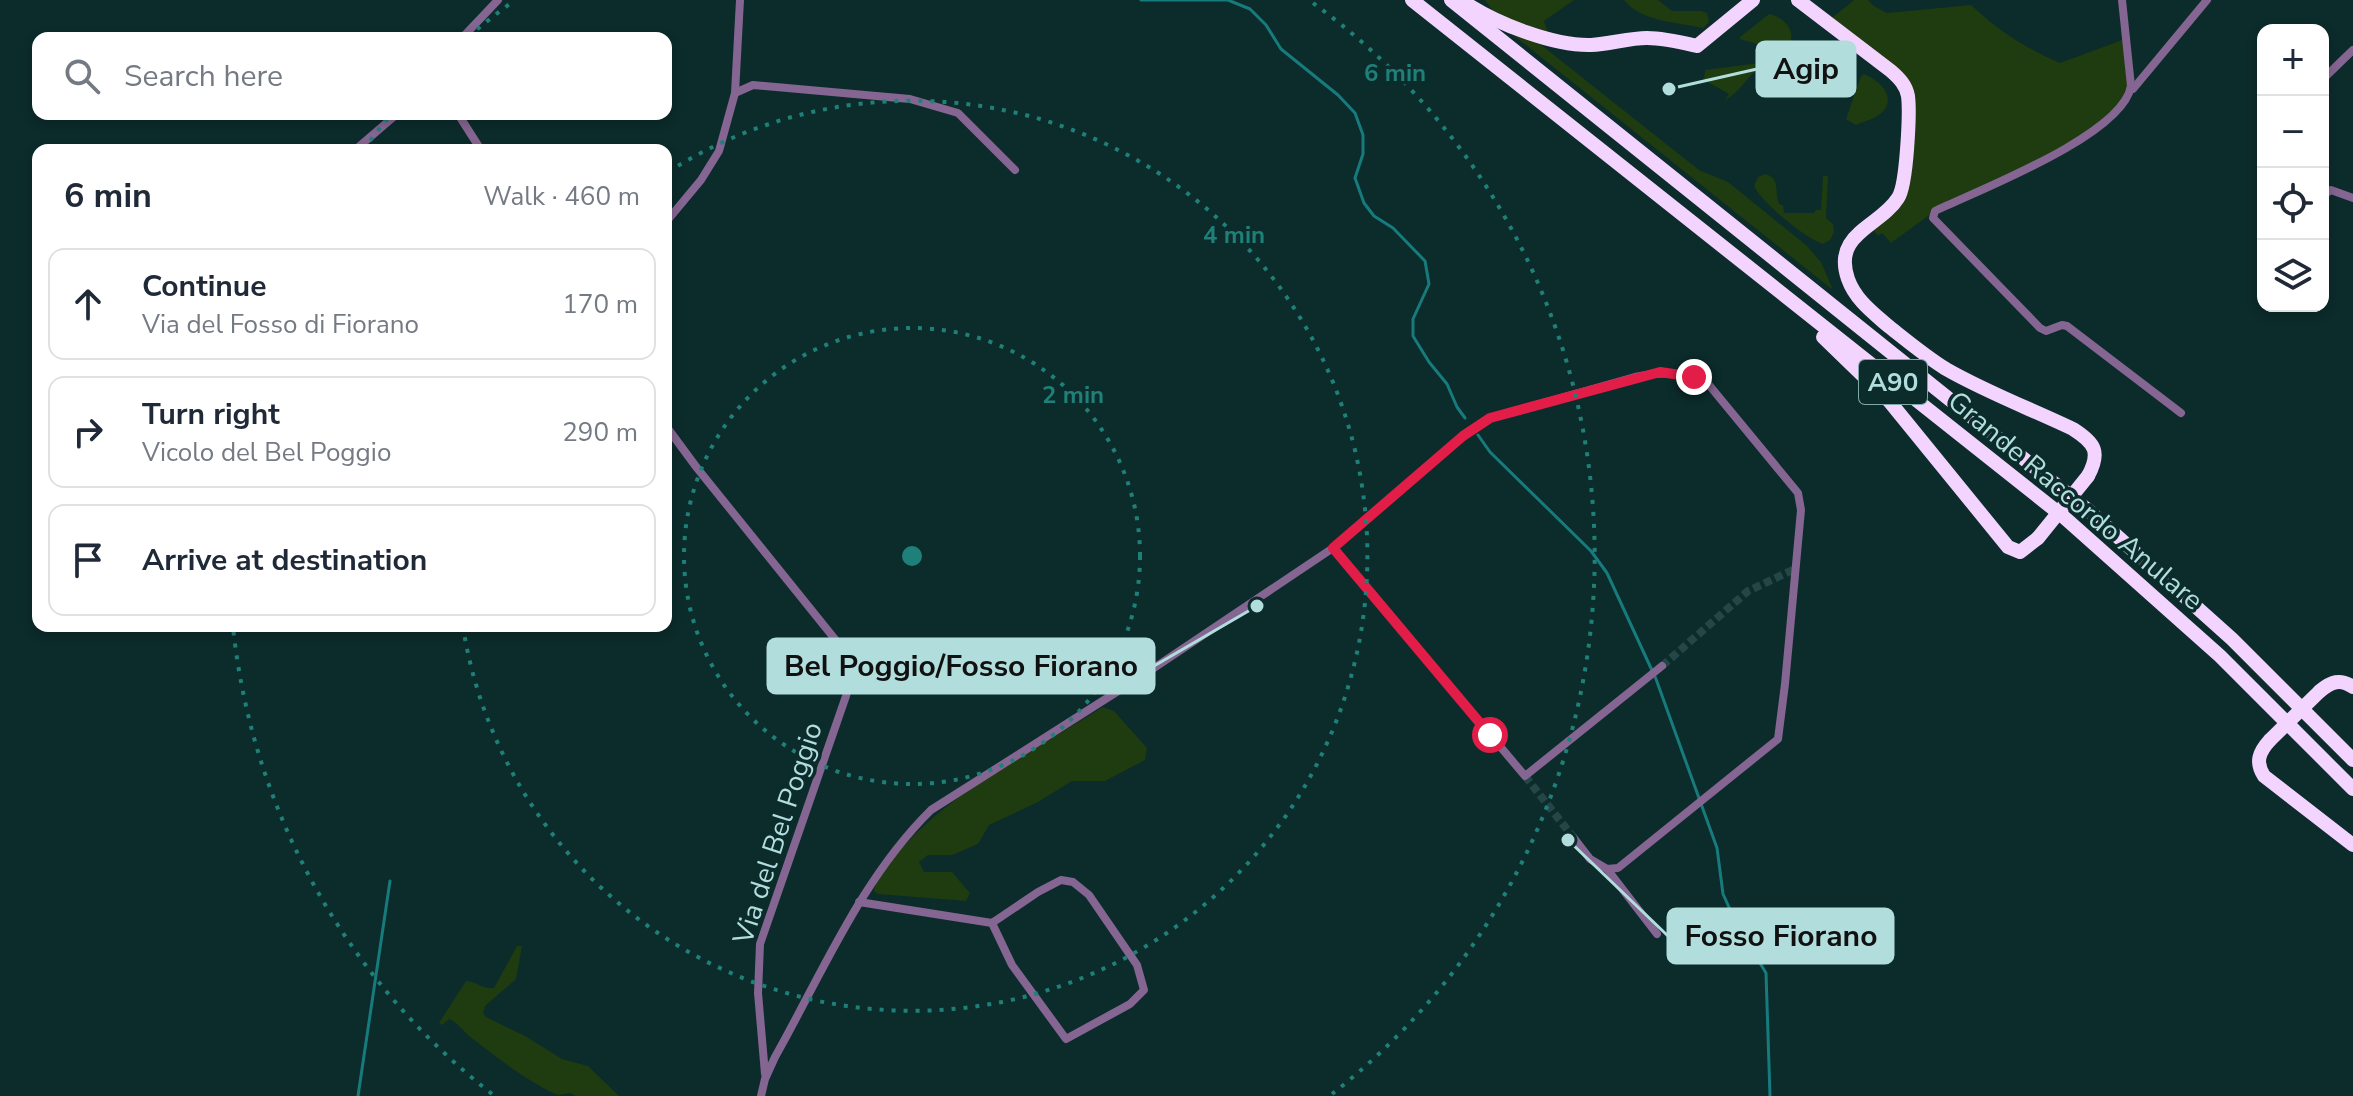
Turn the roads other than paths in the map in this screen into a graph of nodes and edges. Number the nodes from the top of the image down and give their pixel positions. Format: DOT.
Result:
graph roads {
  1 [pos="498,0"];
  2 [pos="740,0"];
  3 [pos="1412,0"];
  4 [pos="1451,0"];
  5 [pos="1461,0"];
  6 [pos="1753,0"];
  7 [pos="1798,0"];
  8 [pos="2122,0"];
  9 [pos="2207,0"];
  10 [pos="468,32"];
  11 [pos="2353,50"];
  12 [pos="2329,73"];
  13 [pos="2130,90"];
  14 [pos="735,93"];
  15 [pos="390,120"];
  16 [pos="462,120"];
  17 [pos="362,144"];
  18 [pos="477,144"];
  19 [pos="1015,170"];
  20 [pos="2329,191"];
  21 [pos="2353,198"];
  22 [pos="672,215"];
  23 [pos="1769,283"];
  24 [pos="2181,413"];
  25 [pos="672,434"];
  26 [pos="1333,548"];
  27 [pos="1662,666"];
  28 [pos="2353,687"];
  29 [pos="2353,760"];
  30 [pos="2353,789"];
  31 [pos="1573,837"];
  32 [pos="2353,845"];
  33 [pos="1607,869"];
  34 [pos="859,902"];
  35 [pos="992,923"];
  36 [pos="1657,934"];
  37 [pos="765,1079"];
  38 [pos="761,1096"];
  1 -- 10 [label="street"];
  2 -- 14 [label="street"];
  3 -- 23 [label="highway, Grande Raccordo Anulare / A90"];
  4 -- 29 [label="highway, Grande Raccordo Anulare / A90"];
  5 -- 6 [label="highway"];
  7 -- 23 [label="highway, bridge"];
  8 -- 13 [label="street"];
  9 -- 13 [label="street"];
  11 -- 12 [label="street"];
  13 -- 24 [label="street"];
  14 -- 19 [label="street"];
  14 -- 22 [label="street"];
  15 -- 17 [label="street"];
  16 -- 18 [label="street"];
  20 -- 21 [label="street"];
  23 -- 30 [label="highway, Grande Raccordo Anulare / A90"];
  25 -- 37 [label="street, Via del Bel Poggio"];
  26 -- 27 [label="street"];
  26 -- 33 [label="street"];
  26 -- 34 [label="street"];
  28 -- 32 [label="highway, bridge"];
  31 -- 33 [label="street"];
  33 -- 36 [label="street"];
  34 -- 35 [label="street"];
  34 -- 37 [label="street"];
  35 -- 35 [label="street"];
  37 -- 38 [label="street"];
}
